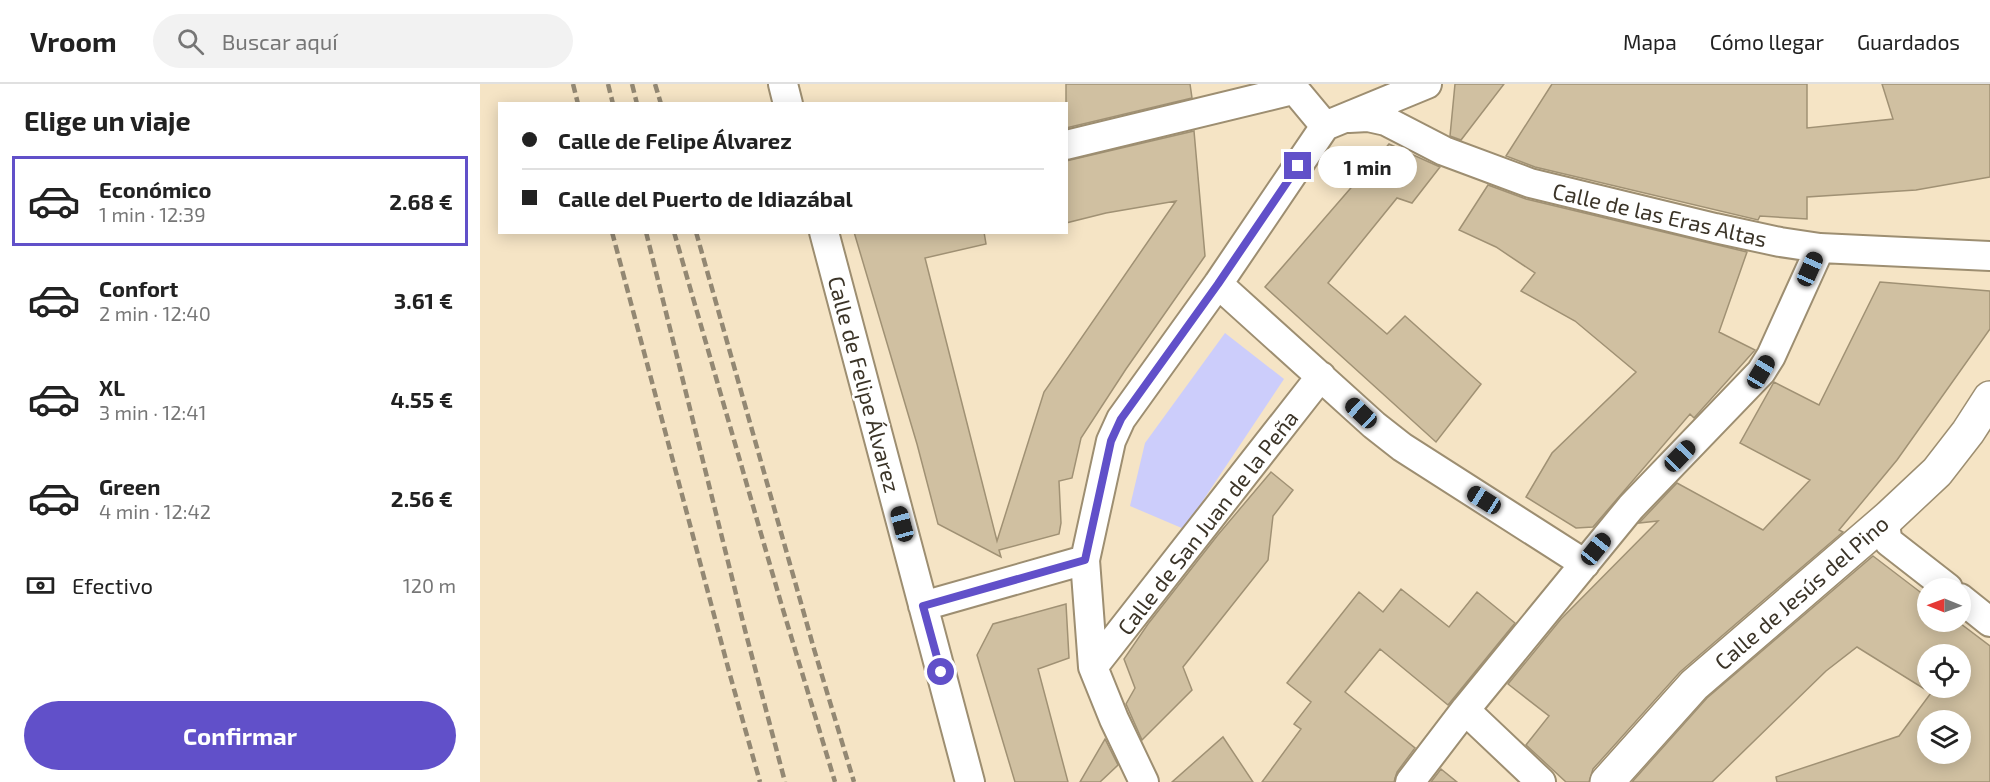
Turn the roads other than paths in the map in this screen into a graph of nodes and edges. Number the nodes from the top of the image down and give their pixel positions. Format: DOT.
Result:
graph roads {
  1 [pos="783,84"];
  2 [pos="1427,84"];
  3 [pos="1292,87"];
  4 [pos="788,102"];
  5 [pos="1334,122"];
  6 [pos="1068,144"];
  7 [pos="825,234"];
  8 [pos="1820,248"];
  9 [pos="1990,256"];
  10 [pos="1218,284"];
  11 [pos="1321,376"];
  12 [pos="1990,398"];
  13 [pos="1889,517"];
  14 [pos="1085,560"];
  15 [pos="1585,564"];
  16 [pos="1935,578"];
  17 [pos="923,606"];
  18 [pos="1971,607"];
  19 [pos="1990,622"];
  20 [pos="1093,667"];
  21 [pos="1465,711"];
  22 [pos="970,782"];
  23 [pos="1144,782"];
  24 [pos="1410,782"];
  25 [pos="1541,782"];
  26 [pos="1607,782"];
  1 -- 4 [label="street"];
  2 -- 5 [label="street"];
  3 -- 5 [label="street"];
  3 -- 6 [label="street"];
  5 -- 8 [label="street, Calle de las Eras Altas"];
  5 -- 10 [label="street"];
  7 -- 17 [label="street, Calle de Felipe Álvarez"];
  8 -- 9 [label="street, Calle de las Eras Altas"];
  8 -- 15 [label="street"];
  10 -- 11 [label="street"];
  10 -- 14 [label="street"];
  11 -- 15 [label="street"];
  11 -- 20 [label="street, Calle de San Juan de la Peña"];
  12 -- 13 [label="street, Calle de Jesús del Pino"];
  13 -- 16 [label="street"];
  13 -- 26 [label="street, Calle de Jesús del Pino"];
  14 -- 17 [label="street"];
  14 -- 20 [label="street"];
  15 -- 21 [label="street"];
  17 -- 22 [label="street, Calle de Felipe Álvarez"];
  18 -- 19 [label="street"];
  20 -- 23 [label="street"];
  21 -- 24 [label="street"];
  21 -- 25 [label="street"];
}
